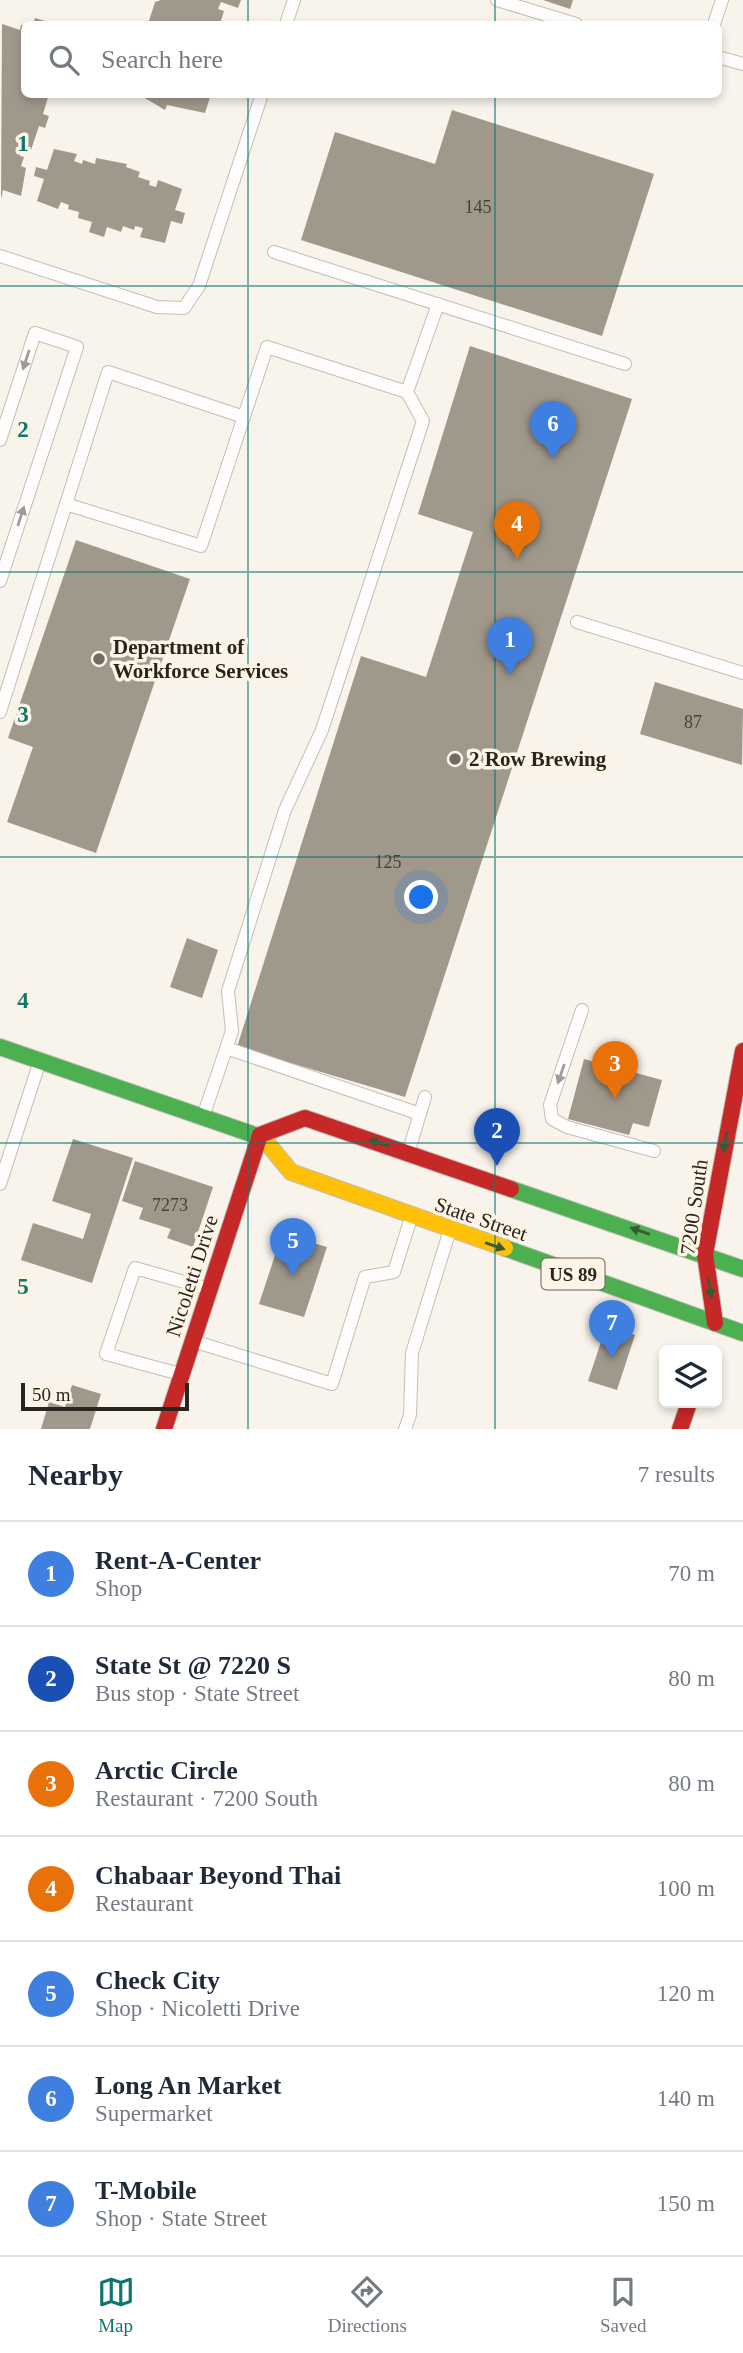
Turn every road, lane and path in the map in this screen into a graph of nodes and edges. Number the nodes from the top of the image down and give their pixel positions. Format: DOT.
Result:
graph roads {
  1 [pos="294,0"];
  2 [pos="498,0"];
  3 [pos="722,0"];
  4 [pos="287,21"];
  5 [pos="566,21"];
  6 [pos="715,21"];
  7 [pos="722,58"];
  8 [pos="743,64"];
  9 [pos="261,98"];
  10 [pos="274,251"];
  11 [pos="0,256"];
  12 [pos="438,304"];
  13 [pos="625,364"];
  14 [pos="407,392"];
  15 [pos="244,417"];
  16 [pos="0,440"];
  17 [pos="66,504"];
  18 [pos="0,581"];
  19 [pos="577,622"];
  20 [pos="743,673"];
  21 [pos="0,712"];
  22 [pos="582,1010"];
  23 [pos="0,1047"];
  24 [pos="226,1048"];
  25 [pos="743,1051"];
  26 [pos="40,1061"];
  27 [pos="425,1097"];
  28 [pos="420,1114"];
  29 [pos="203,1116"];
  30 [pos="260,1135"];
  31 [pos="654,1150"];
  32 [pos="408,1153"];
  33 [pos="0,1184"];
  34 [pos="412,1217"];
  35 [pos="449,1231"];
  36 [pos="705,1254"];
  37 [pos="743,1269"];
  38 [pos="210,1289"];
  39 [pos="729,1304"];
  40 [pos="715,1323"];
  41 [pos="743,1333"];
  42 [pos="193,1341"];
  43 [pos="710,1341"];
  44 [pos="182,1375"];
  45 [pos="687,1408"];
  46 [pos="164,1429"];
  47 [pos="405,1429"];
  48 [pos="680,1429"];
  1 -- 4 [label="lane"];
  2 -- 5 [label="lane"];
  3 -- 6 [label="lane"];
  7 -- 8 [label="lane"];
  9 -- 11 [label="lane"];
  10 -- 12 [label="lane"];
  12 -- 13 [label="lane"];
  12 -- 14 [label="lane"];
  14 -- 15 [label="lane"];
  14 -- 24 [label="lane"];
  15 -- 17 [label="lane"];
  15 -- 17 [label="lane"];
  18 -- 16 [label="lane, one-way"];
  17 -- 21 [label="lane"];
  19 -- 20 [label="lane"];
  22 -- 31 [label="lane, one-way"];
  23 -- 26 [label="main road"];
  24 -- 28 [label="lane"];
  24 -- 29 [label="lane"];
  25 -- 36 [label="main road, 7200 South, one-way"];
  26 -- 29 [label="main road"];
  26 -- 33 [label="lane"];
  27 -- 28 [label="lane"];
  28 -- 32 [label="lane"];
  29 -- 30 [label="main road"];
  32 -- 30 [label="main road, State Street, one-way"];
  30 -- 34 [label="main road, State Street / US 89"];
  30 -- 38 [label="main road, Nicoletti Drive"];
  36 -- 32 [label="main road, State Street, one-way"];
  34 -- 35 [label="main road, State Street / US 89"];
  34 -- 42 [label="lane"];
  35 -- 40 [label="main road, State Street / US 89, one-way"];
  35 -- 47 [label="lane"];
  36 -- 37 [label="main road, State Street"];
  36 -- 40 [label="main road, 7200 South, one-way"];
  38 -- 42 [label="main road, Nicoletti Drive"];
  38 -- 44 [label="lane"];
  39 -- 40 [label="main road"];
  40 -- 41 [label="main road, State Street / US 89"];
  40 -- 43 [label="main road"];
  42 -- 44 [label="main road, Nicoletti Drive"];
  44 -- 46 [label="main road, Nicoletti Drive"];
  45 -- 48 [label="main road"];
}
